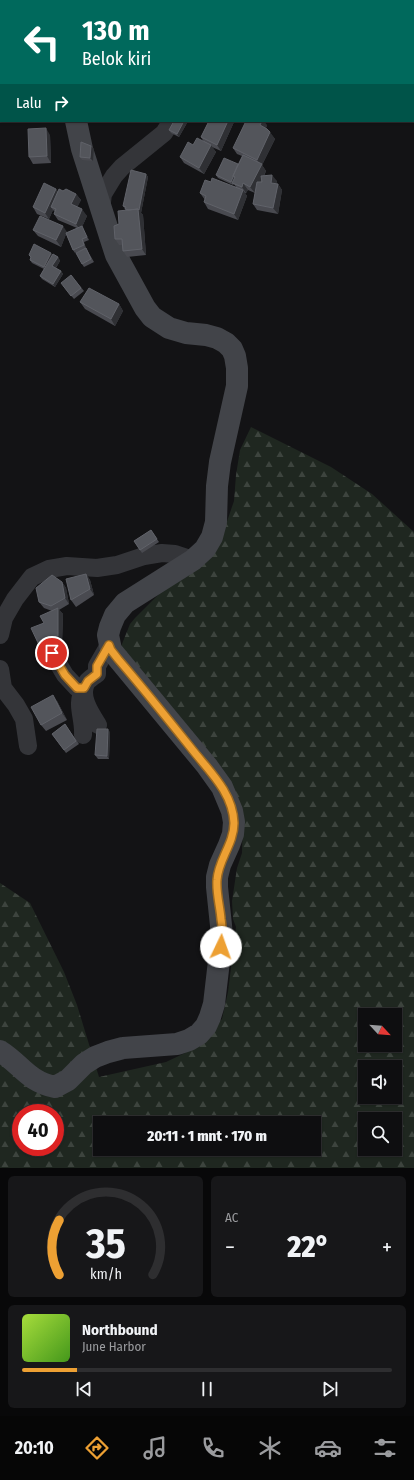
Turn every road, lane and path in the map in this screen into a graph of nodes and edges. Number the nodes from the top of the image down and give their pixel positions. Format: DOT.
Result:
graph roads {
  1 [pos="76,122"];
  2 [pos="169,124"];
  3 [pos="101,210"];
  4 [pos="193,560"];
  5 [pos="0,635"];
  6 [pos="109,645"];
  7 [pos="52,653"];
  8 [pos="0,669"];
  9 [pos="84,688"];
  10 [pos="98,725"];
  11 [pos="83,735"];
  12 [pos="28,746"];
  13 [pos="0,1050"];
  1 -- 3 [label="street"];
  2 -- 3 [label="street"];
  3 -- 4 [label="street"];
  4 -- 5 [label="street"];
  4 -- 6 [label="street"];
  6 -- 9 [label="street"];
  6 -- 13 [label="street"];
  7 -- 9 [label="street"];
  8 -- 12 [label="street"];
  9 -- 10 [label="street"];
  9 -- 11 [label="street"];
}
